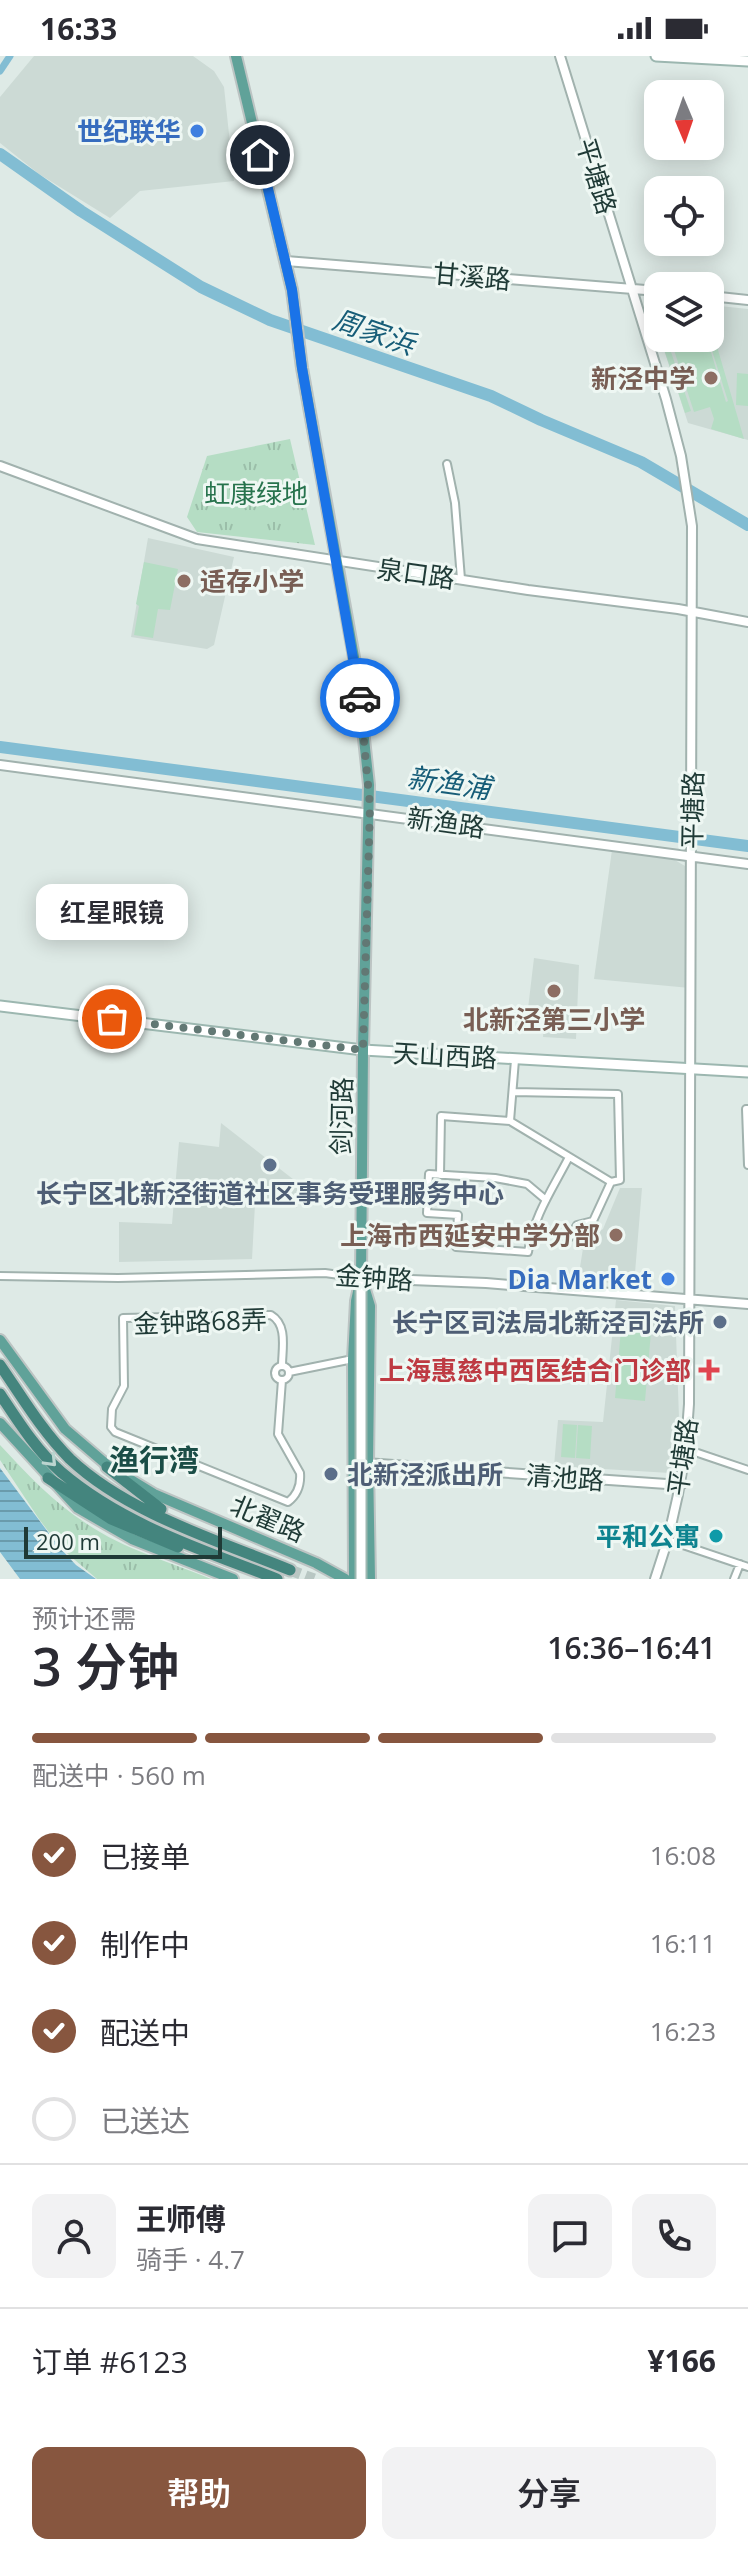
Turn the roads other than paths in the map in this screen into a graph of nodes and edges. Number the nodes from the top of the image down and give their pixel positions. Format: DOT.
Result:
graph roads {
  1 [pos="236,56"];
  2 [pos="560,56"];
  3 [pos="656,56"];
  4 [pos="748,61"];
  5 [pos="286,261"];
  6 [pos="631,289"];
  7 [pos="644,290"];
  8 [pos="724,297"];
  9 [pos="748,300"];
  10 [pos="447,464"];
  11 [pos="0,466"];
  12 [pos="336,562"];
  13 [pos="461,579"];
  14 [pos="692,611"];
  15 [pos="748,622"];
  16 [pos="0,765"];
  17 [pos="370,812"];
  18 [pos="692,852"];
  19 [pos="748,864"];
  20 [pos="0,1006"];
  21 [pos="363,1050"];
  22 [pos="515,1060"];
  23 [pos="690,1070"];
  24 [pos="748,1072"];
  25 [pos="513,1092"];
  26 [pos="748,1109"];
  27 [pos="510,1121"];
  28 [pos="569,1157"];
  29 [pos="748,1165"];
  30 [pos="440,1175"];
  31 [pos="611,1182"];
  32 [pos="546,1200"];
  33 [pos="532,1228"];
  34 [pos="0,1276"];
  35 [pos="361,1278"];
  36 [pos="689,1299"];
  37 [pos="748,1304"];
  38 [pos="0,1340"];
  39 [pos="353,1359"];
  40 [pos="0,1365"];
  41 [pos="282,1366"];
  42 [pos="289,1372"];
  43 [pos="282,1380"];
  44 [pos="2,1397"];
  45 [pos="0,1423"];
  46 [pos="686,1449"];
  47 [pos="352,1462"];
  48 [pos="368,1463"];
  49 [pos="107,1467"];
  50 [pos="748,1470"];
  51 [pos="48,1478"];
  52 [pos="681,1485"];
  53 [pos="199,1533"];
  54 [pos="671,1541"];
  55 [pos="228,1559"];
  56 [pos="740,1565"];
  57 [pos="748,1568"];
  58 [pos="290,1570"];
  59 [pos="233,1579"];
  60 [pos="277,1579"];
  61 [pos="345,1579"];
  62 [pos="354,1579"];
  63 [pos="361,1579"];
  64 [pos="370,1579"];
  65 [pos="655,1579"];
  66 [pos="734,1579"];
  1 -- 5 [label="main road, 剑河路"];
  2 -- 6 [label="street, 平塘路"];
  3 -- 4 [label="main road"];
  5 -- 6 [label="street, 甘溪路"];
  5 -- 12 [label="main road, 剑河路"];
  6 -- 7 [label="street, 甘溪路"];
  6 -- 14 [label="street, 平塘路"];
  8 -- 9 [label="street"];
  10 -- 13 [label="street"];
  11 -- 12 [label="street, 泉口路"];
  12 -- 13 [label="street, 泉口路"];
  12 -- 17 [label="main road, 剑河路"];
  13 -- 14 [label="street, 泉口路"];
  14 -- 15 [label="street, 泉口路"];
  14 -- 18 [label="street, 平塘路"];
  16 -- 17 [label="street, 新渔路"];
  17 -- 18 [label="street, 新渔路"];
  17 -- 21 [label="main road, 剑河路"];
  18 -- 19 [label="street, 新渔路"];
  18 -- 23 [label="street, 平塘路"];
  20 -- 21 [label="main road, 天山西路"];
  21 -- 22 [label="main road, 天山西路"];
  21 -- 35 [label="main road, 剑河路"];
  22 -- 23 [label="main road, 天山西路"];
  22 -- 25 [label="street"];
  23 -- 24 [label="main road, 天山西路"];
  23 -- 36 [label="street, 平塘路"];
  25 -- 27 [label="street"];
  25 -- 31 [label="street"];
  26 -- 29 [label="street"];
  27 -- 28 [label="street"];
  27 -- 30 [label="street"];
  28 -- 31 [label="street"];
  28 -- 32 [label="street"];
  30 -- 32 [label="street"];
  30 -- 33 [label="street"];
  31 -- 33 [label="street"];
  32 -- 33 [label="street"];
  34 -- 35 [label="street, 金钟路"];
  35 -- 36 [label="street, 金钟路"];
  35 -- 39 [label="main road, 剑河路"];
  35 -- 48 [label="main road, 剑河路"];
  35 -- 63 [label="main road, bridge"];
  36 -- 37 [label="street, 金钟路"];
  36 -- 46 [label="street, 平塘路"];
  38 -- 49 [label="main road, 北翟路"];
  39 -- 42 [label="street"];
  39 -- 47 [label="main road, 剑河路"];
  40 -- 53 [label="highway"];
  41 -- 42 [label="street, 金钟路68弄"];
  41 -- 43 [label="street, 金钟路68弄"];
  41 -- 43 [label="street, 金钟路68弄"];
  42 -- 43 [label="street"];
  44 -- 55 [label="highway, one-way"];
  45 -- 51 [label="main road"];
  46 -- 50 [label="street"];
  46 -- 52 [label="street, 平塘路"];
  47 -- 48 [label="street, 清池路"];
  47 -- 62 [label="main road, 剑河路"];
  48 -- 52 [label="street, 清池路"];
  48 -- 64 [label="main road, 剑河路"];
  49 -- 53 [label="highway"];
  49 -- 61 [label="main road, 北翟路"];
  51 -- 55 [label="highway"];
  51 -- 59 [label="main road"];
  52 -- 54 [label="street, 平塘路"];
  53 -- 58 [label="highway"];
  54 -- 56 [label="street"];
  54 -- 65 [label="street, 平塘路"];
  55 -- 60 [label="highway"];
  56 -- 57 [label="street"];
  56 -- 66 [label="street"];
}
